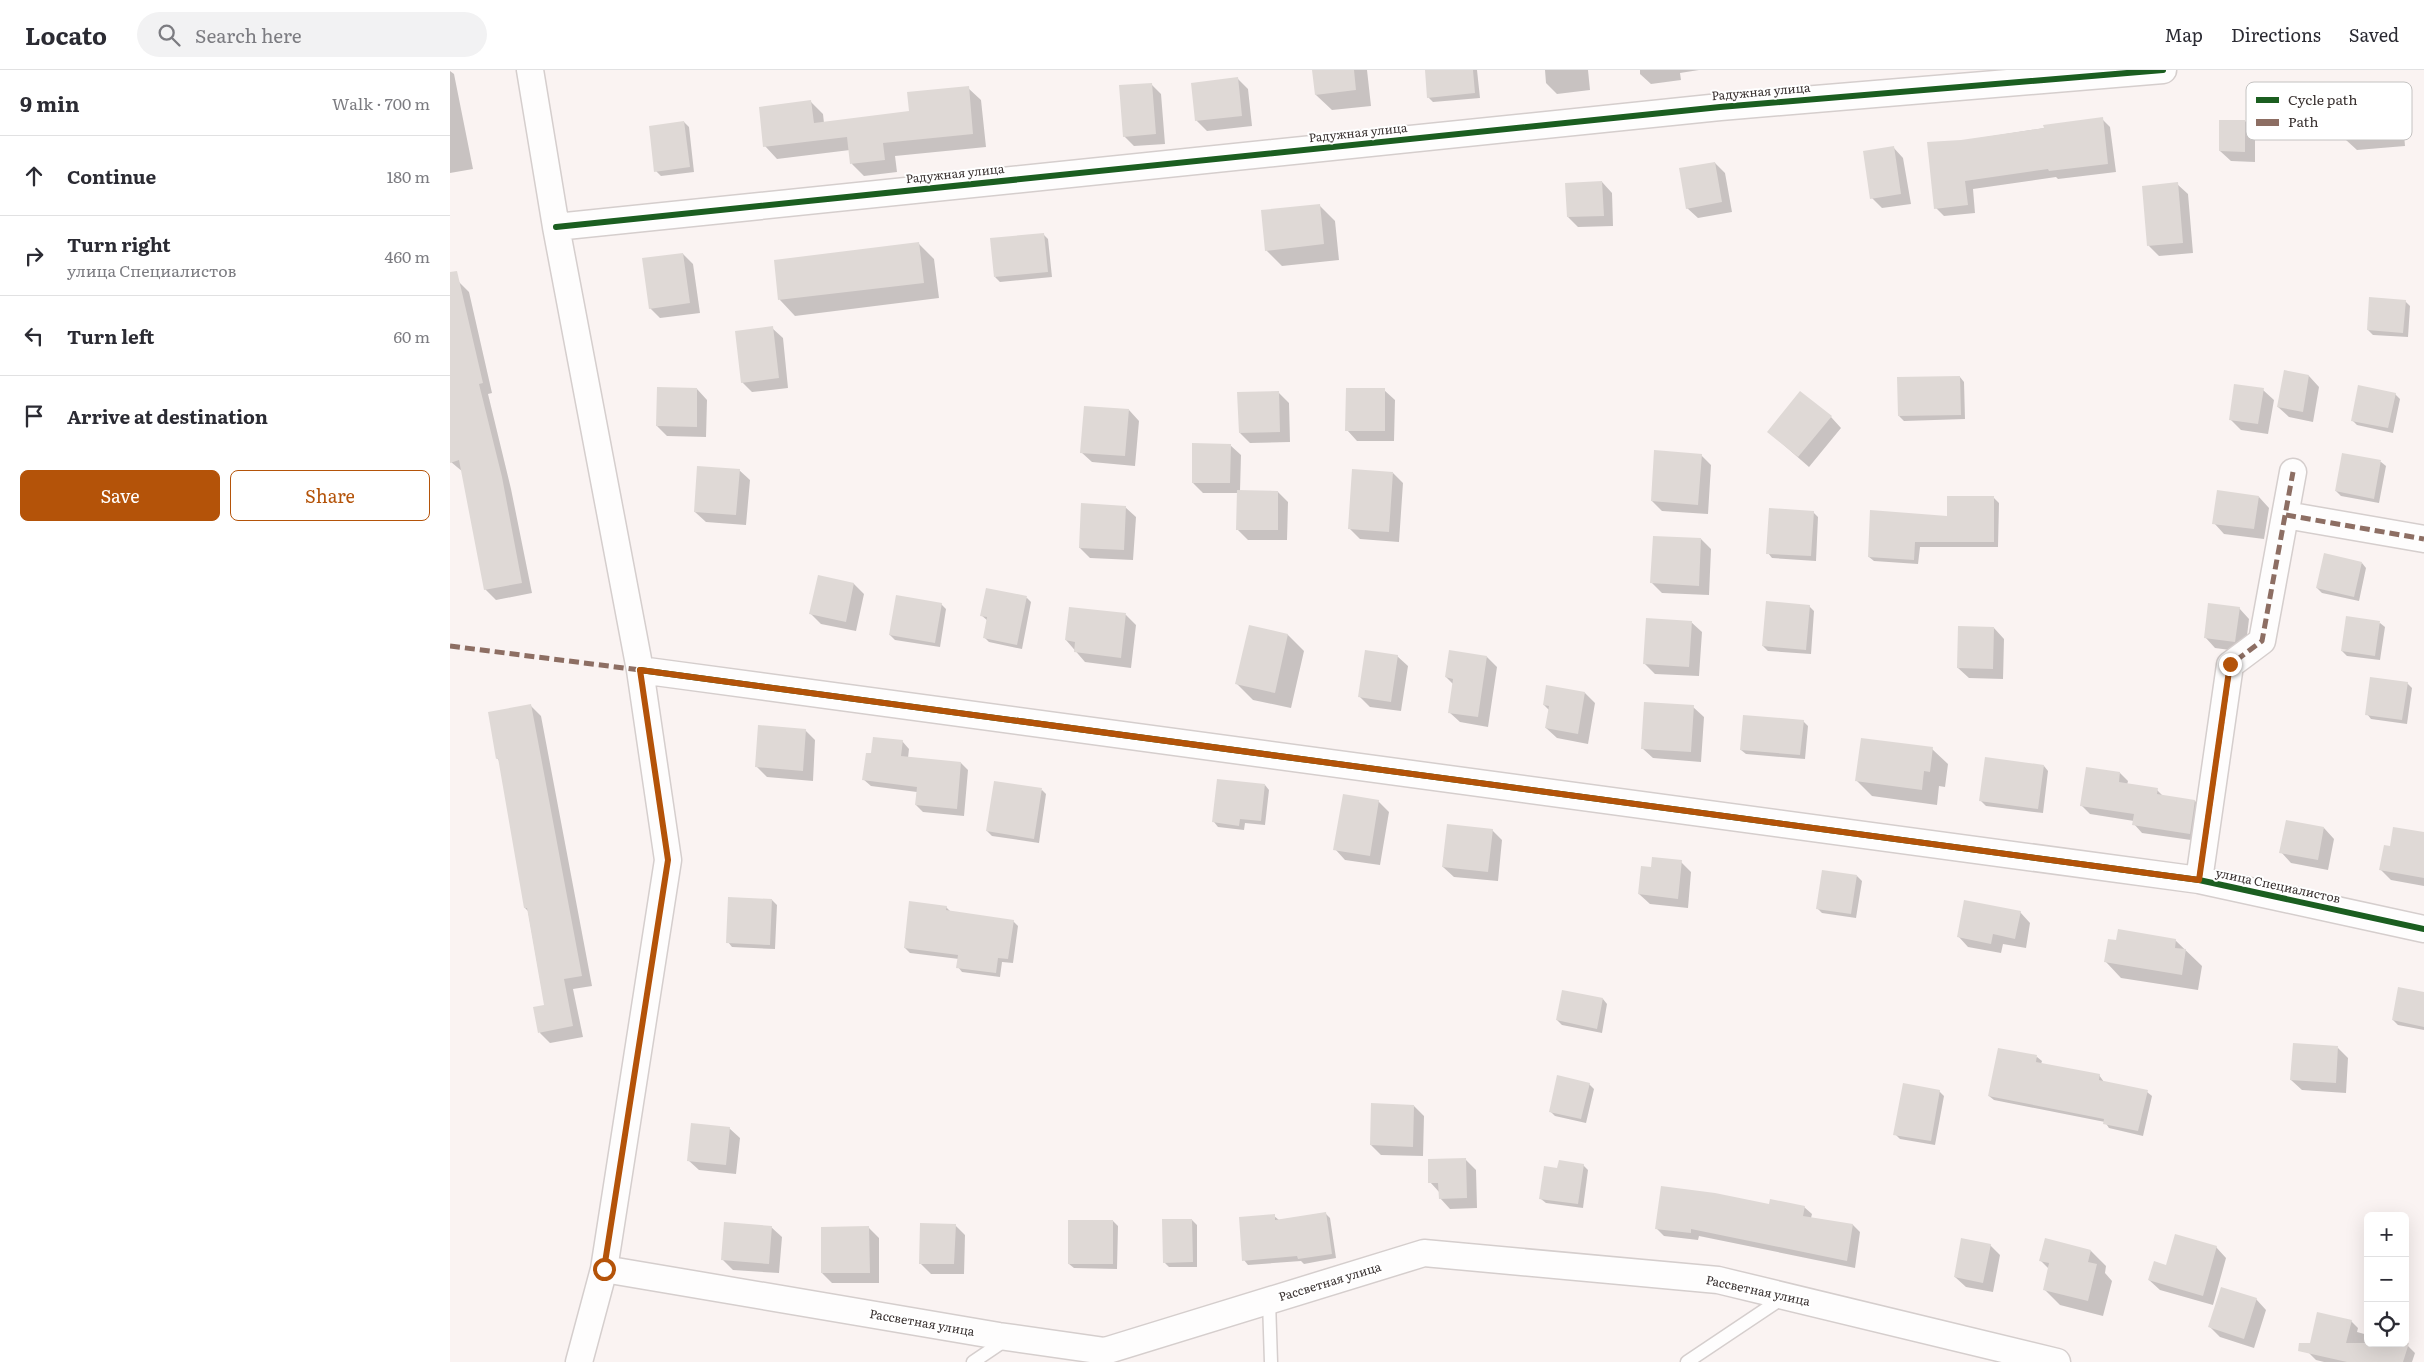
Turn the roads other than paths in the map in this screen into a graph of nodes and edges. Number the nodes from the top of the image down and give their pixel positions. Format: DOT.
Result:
graph roads {
  1 [pos="530,70"];
  2 [pos="2162,70"];
  3 [pos="556,227"];
  4 [pos="2293,472"];
  5 [pos="2286,515"];
  6 [pos="2424,539"];
  7 [pos="640,670"];
  8 [pos="2199,880"];
  9 [pos="2424,929"];
  10 [pos="604,1269"];
  11 [pos="1786,1296"];
  12 [pos="1269,1301"];
  13 [pos="1009,1337"];
  14 [pos="579,1362"];
  15 [pos="973,1362"];
  16 [pos="1271,1362"];
  17 [pos="1687,1362"];
  18 [pos="2057,1362"];
  1 -- 3 [label="street"];
  2 -- 3 [label="street, Радужная улица"];
  3 -- 7 [label="street"];
  4 -- 5 [label="street"];
  5 -- 6 [label="street"];
  5 -- 8 [label="street"];
  7 -- 8 [label="street, улица Специалистов"];
  7 -- 10 [label="street"];
  8 -- 9 [label="street, улица Специалистов"];
  10 -- 13 [label="street, Рассветная улица"];
  10 -- 14 [label="street"];
  11 -- 12 [label="street, Рассветная улица"];
  11 -- 17 [label="lane"];
  11 -- 18 [label="street, Рассветная улица"];
  12 -- 13 [label="street, Рассветная улица"];
  12 -- 16 [label="lane"];
  13 -- 15 [label="lane"];
}
